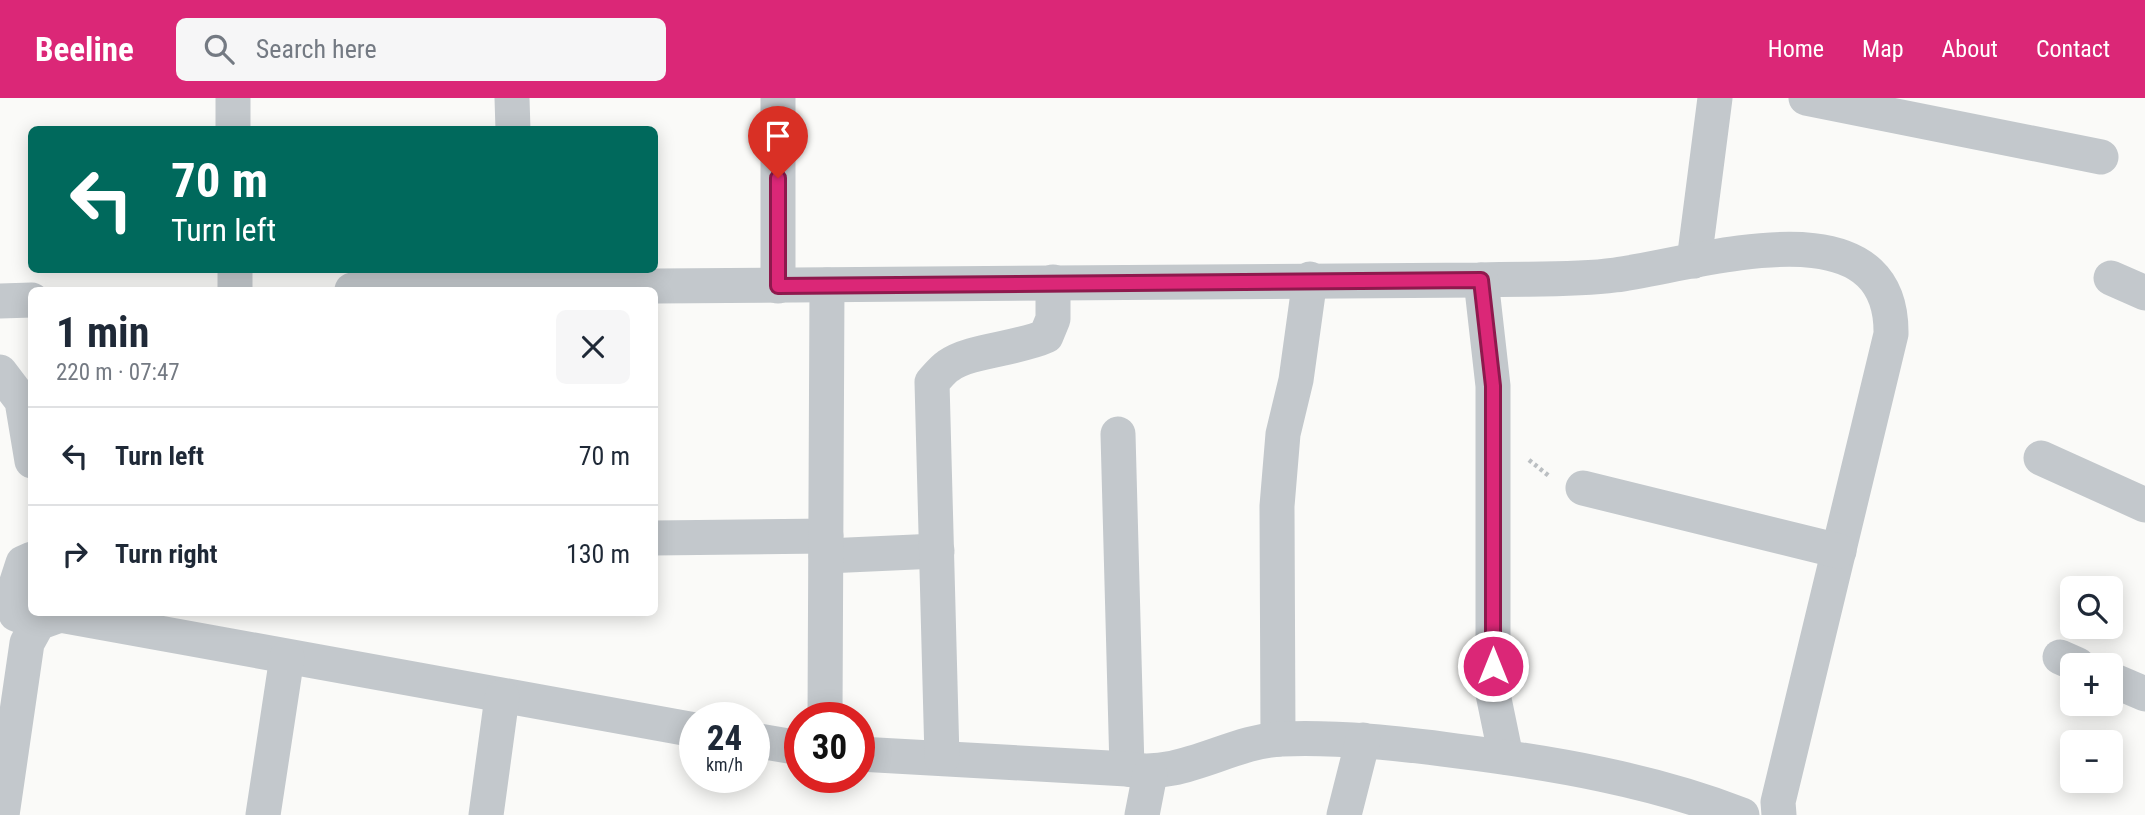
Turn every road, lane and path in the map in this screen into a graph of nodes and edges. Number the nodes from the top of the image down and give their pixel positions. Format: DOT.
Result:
graph roads {
  1 [pos="233,98"];
  2 [pos="512,98"];
  3 [pos="778,98"];
  4 [pos="1715,98"];
  5 [pos="1806,98"];
  6 [pos="233,126"];
  7 [pos="513,126"];
  8 [pos="2101,157"];
  9 [pos="1694,261"];
  10 [pos="514,278"];
  11 [pos="2111,278"];
  12 [pos="1310,279"];
  13 [pos="1481,280"];
  14 [pos="1053,282"];
  15 [pos="827,285"];
  16 [pos="778,286"];
  17 [pos="392,287"];
  18 [pos="2145,293"];
  19 [pos="28,300"];
  20 [pos="0,301"];
  21 [pos="0,372"];
  22 [pos="1493,421"];
  23 [pos="1118,434"];
  24 [pos="28,437"];
  25 [pos="2040,458"];
  26 [pos="1583,488"];
  27 [pos="2145,505"];
  28 [pos="658,538"];
  29 [pos="826,546"];
  30 [pos="937,551"];
  31 [pos="1839,551"];
  32 [pos="28,561"];
  33 [pos="57,616"];
  34 [pos="65,616"];
  35 [pos="38,623"];
  36 [pos="287,657"];
  37 [pos="2123,685"];
  38 [pos="2145,694"];
  39 [pos="502,697"];
  40 [pos="825,702"];
  41 [pos="679,727"];
  42 [pos="1278,739"];
  43 [pos="1363,740"];
  44 [pos="875,755"];
  45 [pos="1506,757"];
  46 [pos="942,758"];
  47 [pos="1139,771"];
  48 [pos="2,815"];
  49 [pos="262,815"];
  50 [pos="486,815"];
  51 [pos="1142,815"];
  52 [pos="1344,815"];
  53 [pos="1742,815"];
  54 [pos="1779,815"];
  1 -- 6 [label="street"];
  2 -- 7 [label="street"];
  3 -- 16 [label="street"];
  4 -- 9 [label="street"];
  5 -- 8 [label="street"];
  9 -- 13 [label="street"];
  9 -- 31 [label="street"];
  10 -- 16 [label="street"];
  10 -- 17 [label="street"];
  11 -- 18 [label="street"];
  12 -- 13 [label="street"];
  12 -- 14 [label="street"];
  12 -- 42 [label="street"];
  13 -- 22 [label="street"];
  14 -- 15 [label="street"];
  14 -- 30 [label="street"];
  15 -- 16 [label="street"];
  15 -- 29 [label="street"];
  19 -- 20 [label="street"];
  21 -- 24 [label="street"];
  22 -- 26 [label="path"];
  22 -- 45 [label="street"];
  23 -- 47 [label="street"];
  25 -- 27 [label="street"];
  26 -- 31 [label="street"];
  28 -- 29 [label="street"];
  29 -- 30 [label="street"];
  29 -- 40 [label="street"];
  30 -- 46 [label="street"];
  31 -- 54 [label="street"];
  32 -- 35 [label="street"];
  33 -- 35 [label="street"];
  34 -- 36 [label="street"];
  35 -- 48 [label="street"];
  36 -- 39 [label="street"];
  36 -- 49 [label="street"];
  37 -- 38 [label="street"];
  39 -- 41 [label="street"];
  39 -- 50 [label="street"];
  42 -- 43 [label="street"];
  42 -- 47 [label="street"];
  43 -- 45 [label="street"];
  43 -- 52 [label="street"];
  44 -- 46 [label="street"];
  45 -- 53 [label="street"];
  46 -- 47 [label="street"];
  47 -- 51 [label="street"];
}
